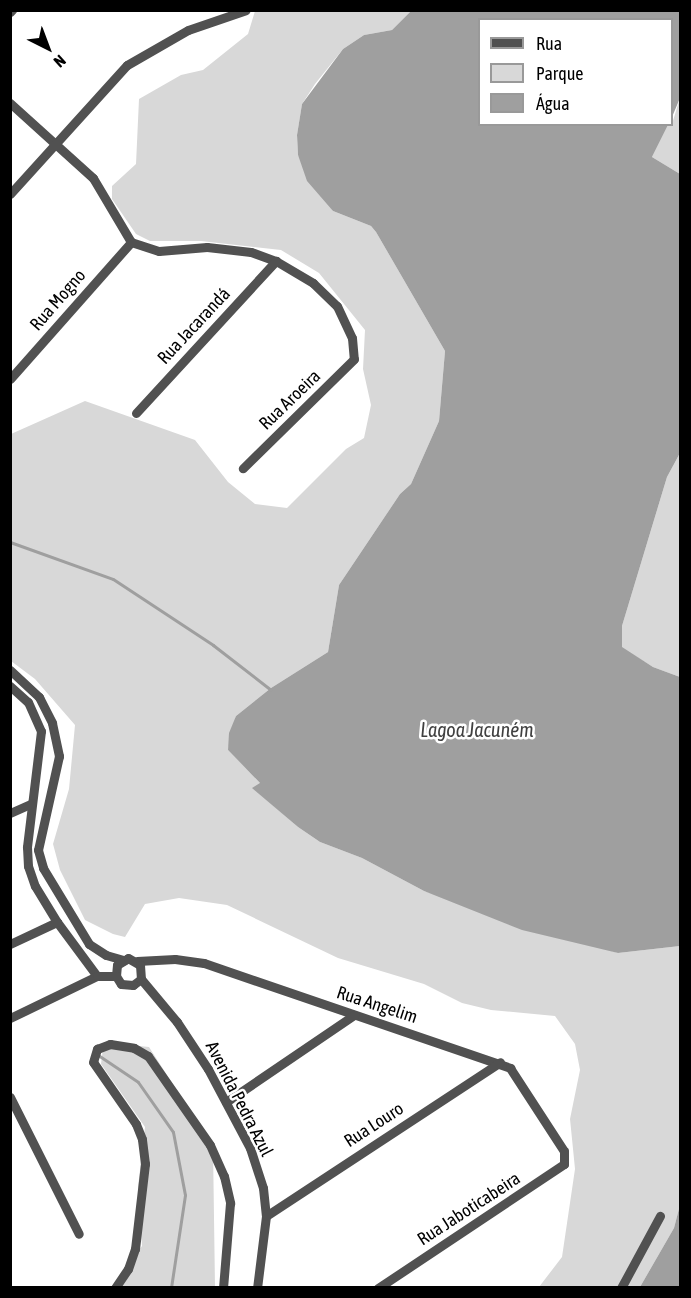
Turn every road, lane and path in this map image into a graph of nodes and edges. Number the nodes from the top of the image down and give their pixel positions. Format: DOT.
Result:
graph roads {
  1 [pos="246,10"];
  2 [pos="10,103"];
  3 [pos="55,144"];
  4 [pos="10,194"];
  5 [pos="131,242"];
  6 [pos="276,261"];
  7 [pos="10,379"];
  8 [pos="136,413"];
  9 [pos="243,468"];
  10 [pos="10,670"];
  11 [pos="10,686"];
  12 [pos="32,803"];
  13 [pos="10,813"];
  14 [pos="57,922"];
  15 [pos="10,944"];
  16 [pos="124,960"];
  17 [pos="137,961"];
  18 [pos="97,976"];
  19 [pos="116,976"];
  20 [pos="141,979"];
  21 [pos="354,1015"];
  22 [pos="10,1018"];
  23 [pos="500,1062"];
  24 [pos="10,1097"];
  25 [pos="226,1102"];
  26 [pos="564,1151"];
  27 [pos="266,1216"];
  28 [pos="660,1216"];
  29 [pos="79,1234"];
  30 [pos="115,1287"];
  31 [pos="223,1287"];
  32 [pos="257,1287"];
  33 [pos="378,1287"];
  34 [pos="621,1287"];
  1 -- 3 [label="street"];
  2 -- 3 [label="street"];
  3 -- 4 [label="street"];
  3 -- 5 [label="street"];
  5 -- 6 [label="street"];
  5 -- 7 [label="street, Rua Mogno"];
  6 -- 8 [label="street, Rua Jacarandá"];
  6 -- 9 [label="street, Rua Aroeira"];
  10 -- 16 [label="street"];
  11 -- 12 [label="street"];
  12 -- 13 [label="street"];
  12 -- 14 [label="street"];
  14 -- 15 [label="street"];
  14 -- 18 [label="street"];
  16 -- 17 [label="street"];
  16 -- 19 [label="street"];
  17 -- 20 [label="street, Avenida Pedra Azul"];
  17 -- 21 [label="street, Rua Angelim"];
  18 -- 19 [label="street"];
  18 -- 22 [label="street"];
  19 -- 20 [label="street"];
  20 -- 25 [label="street, Avenida Pedra Azul"];
  21 -- 23 [label="street, Rua Angelim"];
  21 -- 25 [label="street"];
  23 -- 26 [label="street, Rua Angelim"];
  23 -- 27 [label="street, Rua Louro"];
  24 -- 29 [label="street"];
  25 -- 27 [label="street, Avenida Pedra Azul"];
  26 -- 33 [label="street, Rua Jaboticabeira"];
  27 -- 32 [label="street, Avenida Pedra Azul"];
  28 -- 34 [label="street"];
  30 -- 31 [label="street"];
}
